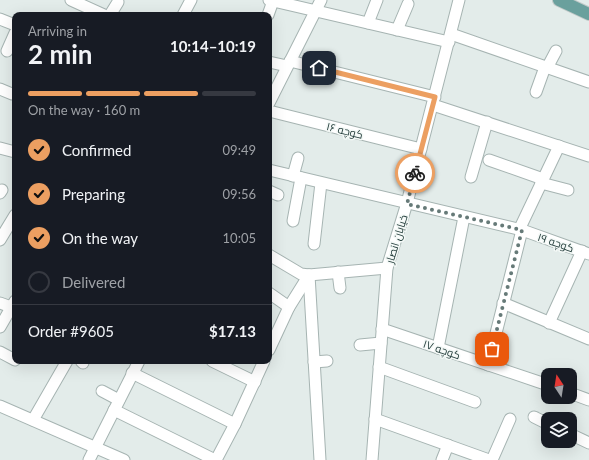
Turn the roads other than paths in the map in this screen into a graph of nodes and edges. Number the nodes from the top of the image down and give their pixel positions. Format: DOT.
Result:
graph roads {
  1 [pos="71,0"];
  2 [pos="191,0"];
  3 [pos="321,0"];
  4 [pos="378,0"];
  5 [pos="460,0"];
  6 [pos="558,0"];
  7 [pos="271,1"];
  8 [pos="118,2"];
  9 [pos="408,4"];
  10 [pos="316,11"];
  11 [pos="97,12"];
  12 [pos="112,12"];
  13 [pos="185,12"];
  14 [pos="269,12"];
  15 [pos="589,14"];
  16 [pos="0,19"];
  17 [pos="368,23"];
  18 [pos="12,24"];
  19 [pos="397,30"];
  20 [pos="450,38"];
  21 [pos="12,40"];
  22 [pos="7,51"];
  23 [pos="556,51"];
  24 [pos="272,62"];
  25 [pos="289,64"];
  26 [pos="546,67"];
  27 [pos="589,82"];
  28 [pos="0,89"];
  29 [pos="536,92"];
  30 [pos="12,94"];
  31 [pos="272,97"];
  32 [pos="434,101"];
  33 [pos="272,112"];
  34 [pos="487,122"];
  35 [pos="559,146"];
  36 [pos="421,149"];
  37 [pos="589,156"];
  38 [pos="298,158"];
  39 [pos="489,160"];
  40 [pos="272,171"];
  41 [pos="297,177"];
  42 [pos="471,177"];
  43 [pos="542,181"];
  44 [pos="320,183"];
  45 [pos="568,190"];
  46 [pos="407,204"];
  47 [pos="464,217"];
  48 [pos="12,221"];
  49 [pos="293,221"];
  50 [pos="520,230"];
  51 [pos="0,240"];
  52 [pos="314,244"];
  53 [pos="587,252"];
  54 [pos="272,257"];
  55 [pos="387,268"];
  56 [pos="338,272"];
  57 [pos="309,275"];
  58 [pos="340,288"];
  59 [pos="272,295"];
  60 [pos="0,303"];
  61 [pos="503,303"];
  62 [pos="289,306"];
  63 [pos="12,310"];
  64 [pos="549,323"];
  65 [pos="0,327"];
  66 [pos="382,328"];
  67 [pos="272,338"];
  68 [pos="589,340"];
  69 [pos="381,344"];
  70 [pos="360,345"];
  71 [pos="438,348"];
  72 [pos="0,352"];
  73 [pos="12,359"];
  74 [pos="327,361"];
  75 [pos="314,362"];
  76 [pos="65,364"];
  77 [pos="137,364"];
  78 [pos="218,364"];
  79 [pos="263,364"];
  80 [pos="488,365"];
  81 [pos="379,367"];
  82 [pos="132,373"];
  83 [pos="255,382"];
  84 [pos="541,384"];
  85 [pos="102,391"];
  86 [pos="577,396"];
  87 [pos="119,400"];
  88 [pos="589,400"];
  89 [pos="475,402"];
  90 [pos="1,408"];
  91 [pos="114,410"];
  92 [pos="534,417"];
  93 [pos="375,419"];
  94 [pos="510,419"];
  95 [pos="33,420"];
  96 [pos="541,420"];
  97 [pos="235,424"];
  98 [pos="577,437"];
  99 [pos="589,443"];
  100 [pos="448,445"];
  101 [pos="95,447"];
  102 [pos="218,459"];
  103 [pos="89,460"];
  104 [pos="124,460"];
  105 [pos="320,460"];
  106 [pos="372,460"];
  107 [pos="442,460"];
  108 [pos="489,460"];
  109 [pos="492,460"];
  1 -- 11 [label="street"];
  2 -- 13 [label="street"];
  3 -- 10 [label="street"];
  4 -- 17 [label="street"];
  5 -- 20 [label="street, خیابان انصار"];
  6 -- 15 [label="main road"];
  7 -- 10 [label="street"];
  7 -- 14 [label="street"];
  8 -- 12 [label="street"];
  9 -- 19 [label="street"];
  10 -- 17 [label="street"];
  10 -- 25 [label="street"];
  16 -- 18 [label="street"];
  17 -- 19 [label="street"];
  19 -- 20 [label="street"];
  20 -- 26 [label="street"];
  20 -- 32 [label="street, خیابان انصار"];
  21 -- 22 [label="street"];
  23 -- 26 [label="street"];
  24 -- 25 [label="street"];
  25 -- 31 [label="street"];
  25 -- 32 [label="street"];
  26 -- 27 [label="street"];
  26 -- 29 [label="street"];
  28 -- 30 [label="street"];
  32 -- 34 [label="street"];
  32 -- 36 [label="street, خیابان انصار"];
  33 -- 36 [label="street, کوچه ۱۶"];
  34 -- 35 [label="street"];
  34 -- 42 [label="street"];
  35 -- 37 [label="street"];
  35 -- 43 [label="street"];
  36 -- 46 [label="street, خیابان انصار"];
  38 -- 41 [label="street"];
  39 -- 43 [label="street"];
  40 -- 41 [label="street, کوچه ۱۹"];
  41 -- 44 [label="street, کوچه ۱۹"];
  41 -- 49 [label="street"];
  43 -- 45 [label="street"];
  43 -- 50 [label="street"];
  44 -- 46 [label="street, کوچه ۱۹"];
  44 -- 52 [label="street"];
  46 -- 47 [label="street, کوچه ۱۹"];
  46 -- 55 [label="street, خیابان انصار"];
  47 -- 50 [label="street, کوچه ۱۹"];
  47 -- 71 [label="street"];
  48 -- 51 [label="street"];
  50 -- 53 [label="street, کوچه ۱۹"];
  50 -- 61 [label="street"];
  53 -- 64 [label="street"];
  54 -- 57 [label="street"];
  55 -- 56 [label="street"];
  55 -- 66 [label="street, خیابان انصار"];
  56 -- 57 [label="street"];
  56 -- 58 [label="street"];
  57 -- 62 [label="street"];
  57 -- 75 [label="street"];
  59 -- 62 [label="street"];
  60 -- 63 [label="street"];
  61 -- 64 [label="street"];
  61 -- 80 [label="street"];
  62 -- 67 [label="street"];
  63 -- 65 [label="street"];
  64 -- 68 [label="street"];
  66 -- 69 [label="street, خیابان انصار"];
  66 -- 71 [label="street, کوچه ۱۷"];
  69 -- 70 [label="street"];
  69 -- 81 [label="street, خیابان انصار"];
  71 -- 80 [label="street, کوچه ۱۷"];
  72 -- 73 [label="street"];
  74 -- 75 [label="street"];
  75 -- 105 [label="street"];
  76 -- 95 [label="street"];
  77 -- 82 [label="street"];
  78 -- 83 [label="street"];
  79 -- 83 [label="street"];
  80 -- 84 [label="street, کوچه ۱۷"];
  81 -- 89 [label="street"];
  81 -- 93 [label="street, خیابان انصار"];
  82 -- 87 [label="street"];
  82 -- 97 [label="street"];
  83 -- 97 [label="street"];
  85 -- 87 [label="street"];
  86 -- 88 [label="street"];
  87 -- 91 [label="street"];
  90 -- 95 [label="street"];
  91 -- 101 [label="street"];
  91 -- 102 [label="street"];
  92 -- 96 [label="street"];
  93 -- 100 [label="street"];
  93 -- 106 [label="street, خیابان انصار"];
  94 -- 109 [label="street"];
  95 -- 101 [label="street"];
  97 -- 102 [label="street"];
  98 -- 99 [label="street"];
  100 -- 107 [label="street"];
  100 -- 108 [label="street"];
  101 -- 103 [label="street"];
  101 -- 104 [label="street"];
}
